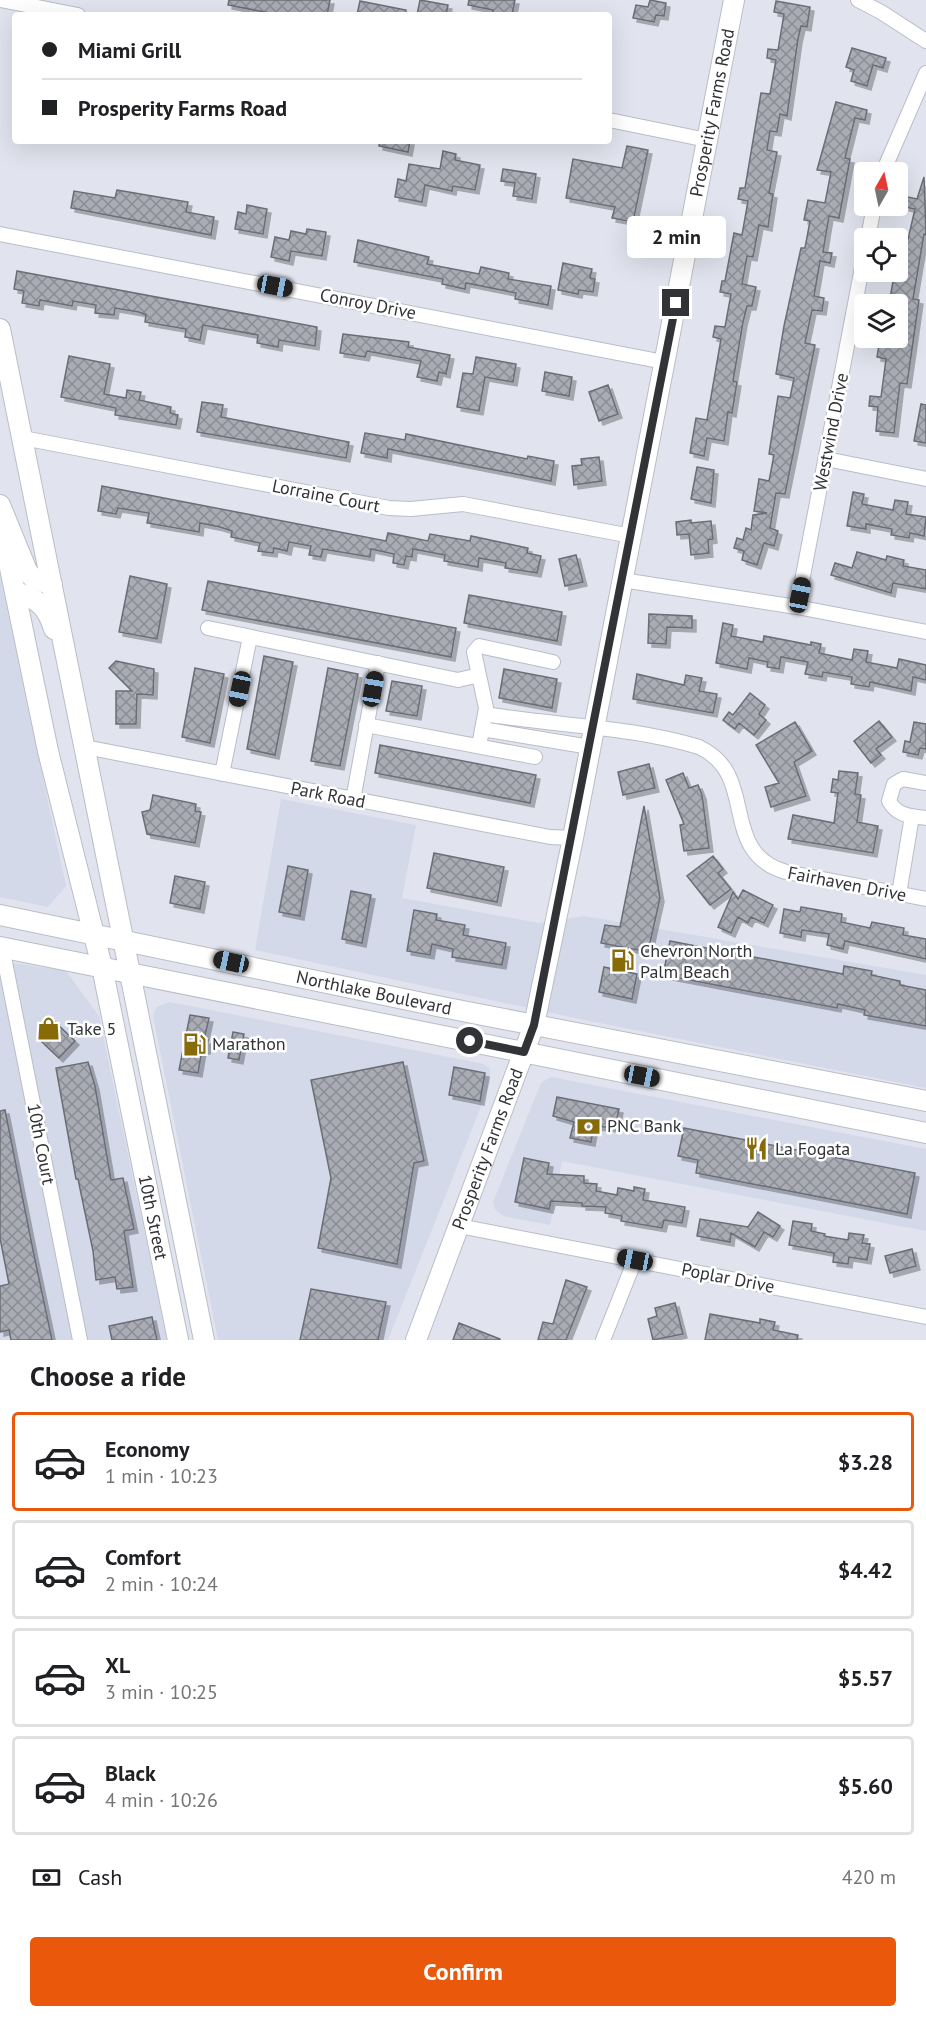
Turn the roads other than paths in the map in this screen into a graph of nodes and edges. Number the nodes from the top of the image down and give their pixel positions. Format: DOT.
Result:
graph roads {
  1 [pos="1,0"];
  2 [pos="734,0"];
  3 [pos="858,0"];
  4 [pos="63,12"];
  5 [pos="926,41"];
  6 [pos="926,73"];
  7 [pos="612,121"];
  8 [pos="707,140"];
  9 [pos="887,162"];
  10 [pos="0,234"];
  11 [pos="859,282"];
  12 [pos="0,329"];
  13 [pos="664,362"];
  14 [pos="0,383"];
  15 [pos="24,446"];
  16 [pos="826,459"];
  17 [pos="926,479"];
  18 [pos="0,505"];
  19 [pos="0,520"];
  20 [pos="631,536"];
  21 [pos="622,580"];
  22 [pos="52,585"];
  23 [pos="15,592"];
  24 [pos="797,607"];
  25 [pos="208,628"];
  26 [pos="926,632"];
  27 [pos="250,637"];
  28 [pos="553,662"];
  29 [pos="378,663"];
  30 [pos="479,675"];
  31 [pos="71,683"];
  32 [pos="484,714"];
  33 [pos="366,725"];
  34 [pos="482,729"];
  35 [pos="592,738"];
  36 [pos="479,746"];
  37 [pos="85,747"];
  38 [pos="535,757"];
  39 [pos="222,774"];
  40 [pos="926,783"];
  41 [pos="352,800"];
  42 [pos="919,817"];
  43 [pos="573,838"];
  44 [pos="900,894"];
  45 [pos="926,899"];
  46 [pos="0,915"];
  47 [pos="93,934"];
  48 [pos="124,940"];
  49 [pos="1,947"];
  50 [pos="102,967"];
  51 [pos="131,973"];
  52 [pos="534,1025"];
  53 [pos="524,1052"];
  54 [pos="128,1095"];
  55 [pos="926,1101"];
  56 [pos="926,1132"];
  57 [pos="173,1184"];
  58 [pos="459,1226"];
  59 [pos="635,1260"];
  60 [pos="926,1317"];
  61 [pos="80,1340"];
  62 [pos="178,1340"];
  63 [pos="204,1340"];
  64 [pos="416,1340"];
  65 [pos="603,1340"];
  1 -- 4 [label="street"];
  2 -- 8 [label="main road, Prosperity Farms Road"];
  3 -- 5 [label="street"];
  6 -- 9 [label="street"];
  7 -- 8 [label="street"];
  8 -- 13 [label="main road, Prosperity Farms Road"];
  10 -- 13 [label="street, Conroy Drive"];
  11 -- 16 [label="street, Westwind Drive"];
  12 -- 15 [label="main road"];
  13 -- 20 [label="main road, Prosperity Farms Road"];
  14 -- 15 [label="main road"];
  15 -- 20 [label="street, Lorraine Court"];
  15 -- 22 [label="main road"];
  16 -- 17 [label="street"];
  16 -- 24 [label="street, Westwind Drive"];
  18 -- 22 [label="main road"];
  19 -- 23 [label="main road, 10th Street"];
  20 -- 21 [label="main road, Prosperity Farms Road"];
  21 -- 24 [label="street"];
  21 -- 35 [label="main road, Prosperity Farms Road"];
  22 -- 31 [label="main road"];
  23 -- 31 [label="main road"];
  23 -- 47 [label="main road, 10th Street"];
  24 -- 26 [label="street"];
  25 -- 27 [label="street"];
  27 -- 29 [label="street"];
  27 -- 39 [label="street"];
  28 -- 30 [label="street"];
  29 -- 30 [label="street"];
  29 -- 33 [label="street"];
  30 -- 32 [label="street"];
  31 -- 37 [label="main road, 10th Street"];
  32 -- 34 [label="street"];
  32 -- 35 [label="street"];
  33 -- 36 [label="street"];
  33 -- 41 [label="street"];
  34 -- 35 [label="street"];
  34 -- 36 [label="street"];
  35 -- 43 [label="main road, Prosperity Farms Road"];
  35 -- 44 [label="street, Fairhaven Drive"];
  36 -- 38 [label="street"];
  37 -- 39 [label="street, Park Road"];
  37 -- 48 [label="main road, 10th Street"];
  39 -- 41 [label="street, Park Road"];
  40 -- 42 [label="street"];
  41 -- 43 [label="street, Park Road"];
  42 -- 44 [label="street"];
  43 -- 52 [label="main road, Prosperity Farms Road"];
  44 -- 45 [label="street, Fairhaven Drive"];
  46 -- 47 [label="main road, Northlake Boulevard"];
  47 -- 48 [label="main road, Northlake Boulevard"];
  47 -- 50 [label="main road, 10th Street"];
  48 -- 51 [label="main road, 10th Street"];
  48 -- 52 [label="main road, Northlake Boulevard"];
  49 -- 50 [label="main road, Northlake Boulevard"];
  49 -- 61 [label="street, 10th Court"];
  50 -- 51 [label="main road, Northlake Boulevard"];
  50 -- 54 [label="main road, 10th Street"];
  51 -- 53 [label="main road, Northlake Boulevard"];
  51 -- 57 [label="main road, 10th Street"];
  52 -- 53 [label="main road, Prosperity Farms Road"];
  52 -- 55 [label="main road, Northlake Boulevard"];
  53 -- 56 [label="main road, Northlake Boulevard"];
  53 -- 58 [label="main road, Prosperity Farms Road"];
  54 -- 57 [label="main road, 10th Street"];
  54 -- 62 [label="main road, 10th Street"];
  57 -- 63 [label="main road, 10th Street"];
  58 -- 59 [label="street, Poplar Drive"];
  58 -- 64 [label="main road, Prosperity Farms Road"];
  59 -- 60 [label="street, Poplar Drive"];
  59 -- 65 [label="street"];
}
